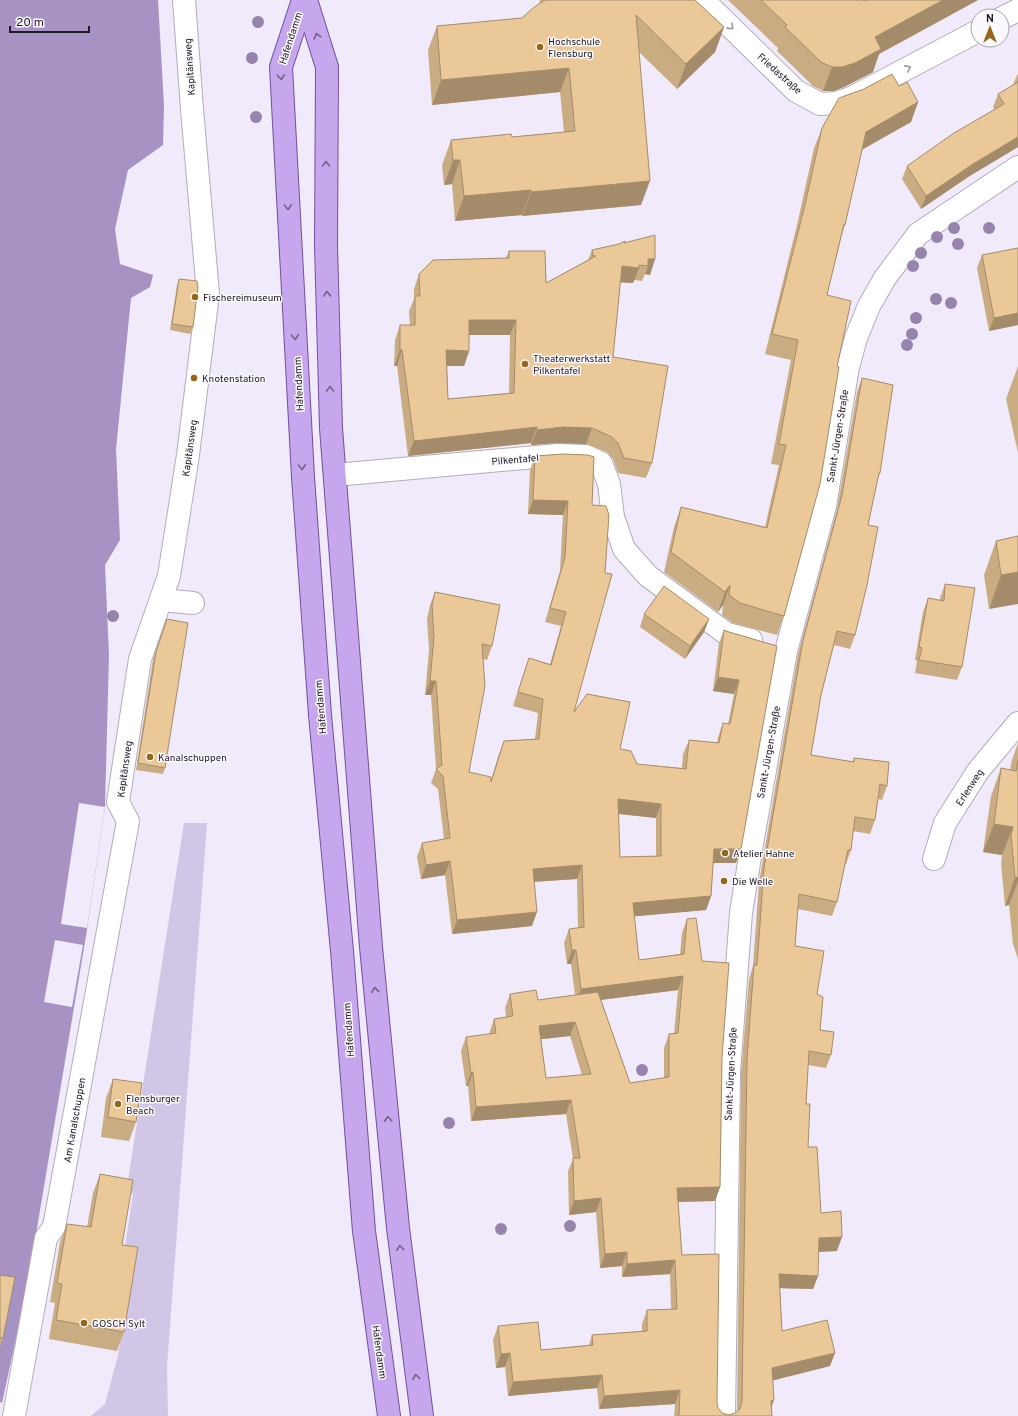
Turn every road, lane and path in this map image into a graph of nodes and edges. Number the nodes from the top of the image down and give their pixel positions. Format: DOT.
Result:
graph roads {
  1 [pos="184,0"];
  2 [pos="303,0"];
  3 [pos="306,0"];
  4 [pos="704,0"];
  5 [pos="970,35"];
  6 [pos="1018,167"];
  7 [pos="335,475"];
  8 [pos="162,600"];
  9 [pos="194,603"];
  10 [pos="786,651"];
  11 [pos="1018,723"];
  12 [pos="128,821"];
  13 [pos="934,858"];
  14 [pos="14,1416"];
  15 [pos="389,1416"];
  16 [pos="422,1416"];
  17 [pos="724,1416"];
  1 -- 8 [label="street, Kapitänsweg"];
  2 -- 15 [label="main road, Hafendamm, one-way"];
  7 -- 3 [label="main road, Hafendamm, one-way"];
  4 -- 5 [label="street, Friedastraße, one-way"];
  6 -- 10 [label="street, Sankt-Jürgen-Straße"];
  7 -- 10 [label="street, Pilkentafel"];
  16 -- 7 [label="main road, Hafendamm, one-way"];
  8 -- 9 [label="street"];
  8 -- 12 [label="street, Kapitänsweg"];
  10 -- 17 [label="street, Sankt-Jürgen-Straße"];
  11 -- 13 [label="street, Erlenweg"];
  12 -- 14 [label="street, Am Kanalschuppen"];
}
